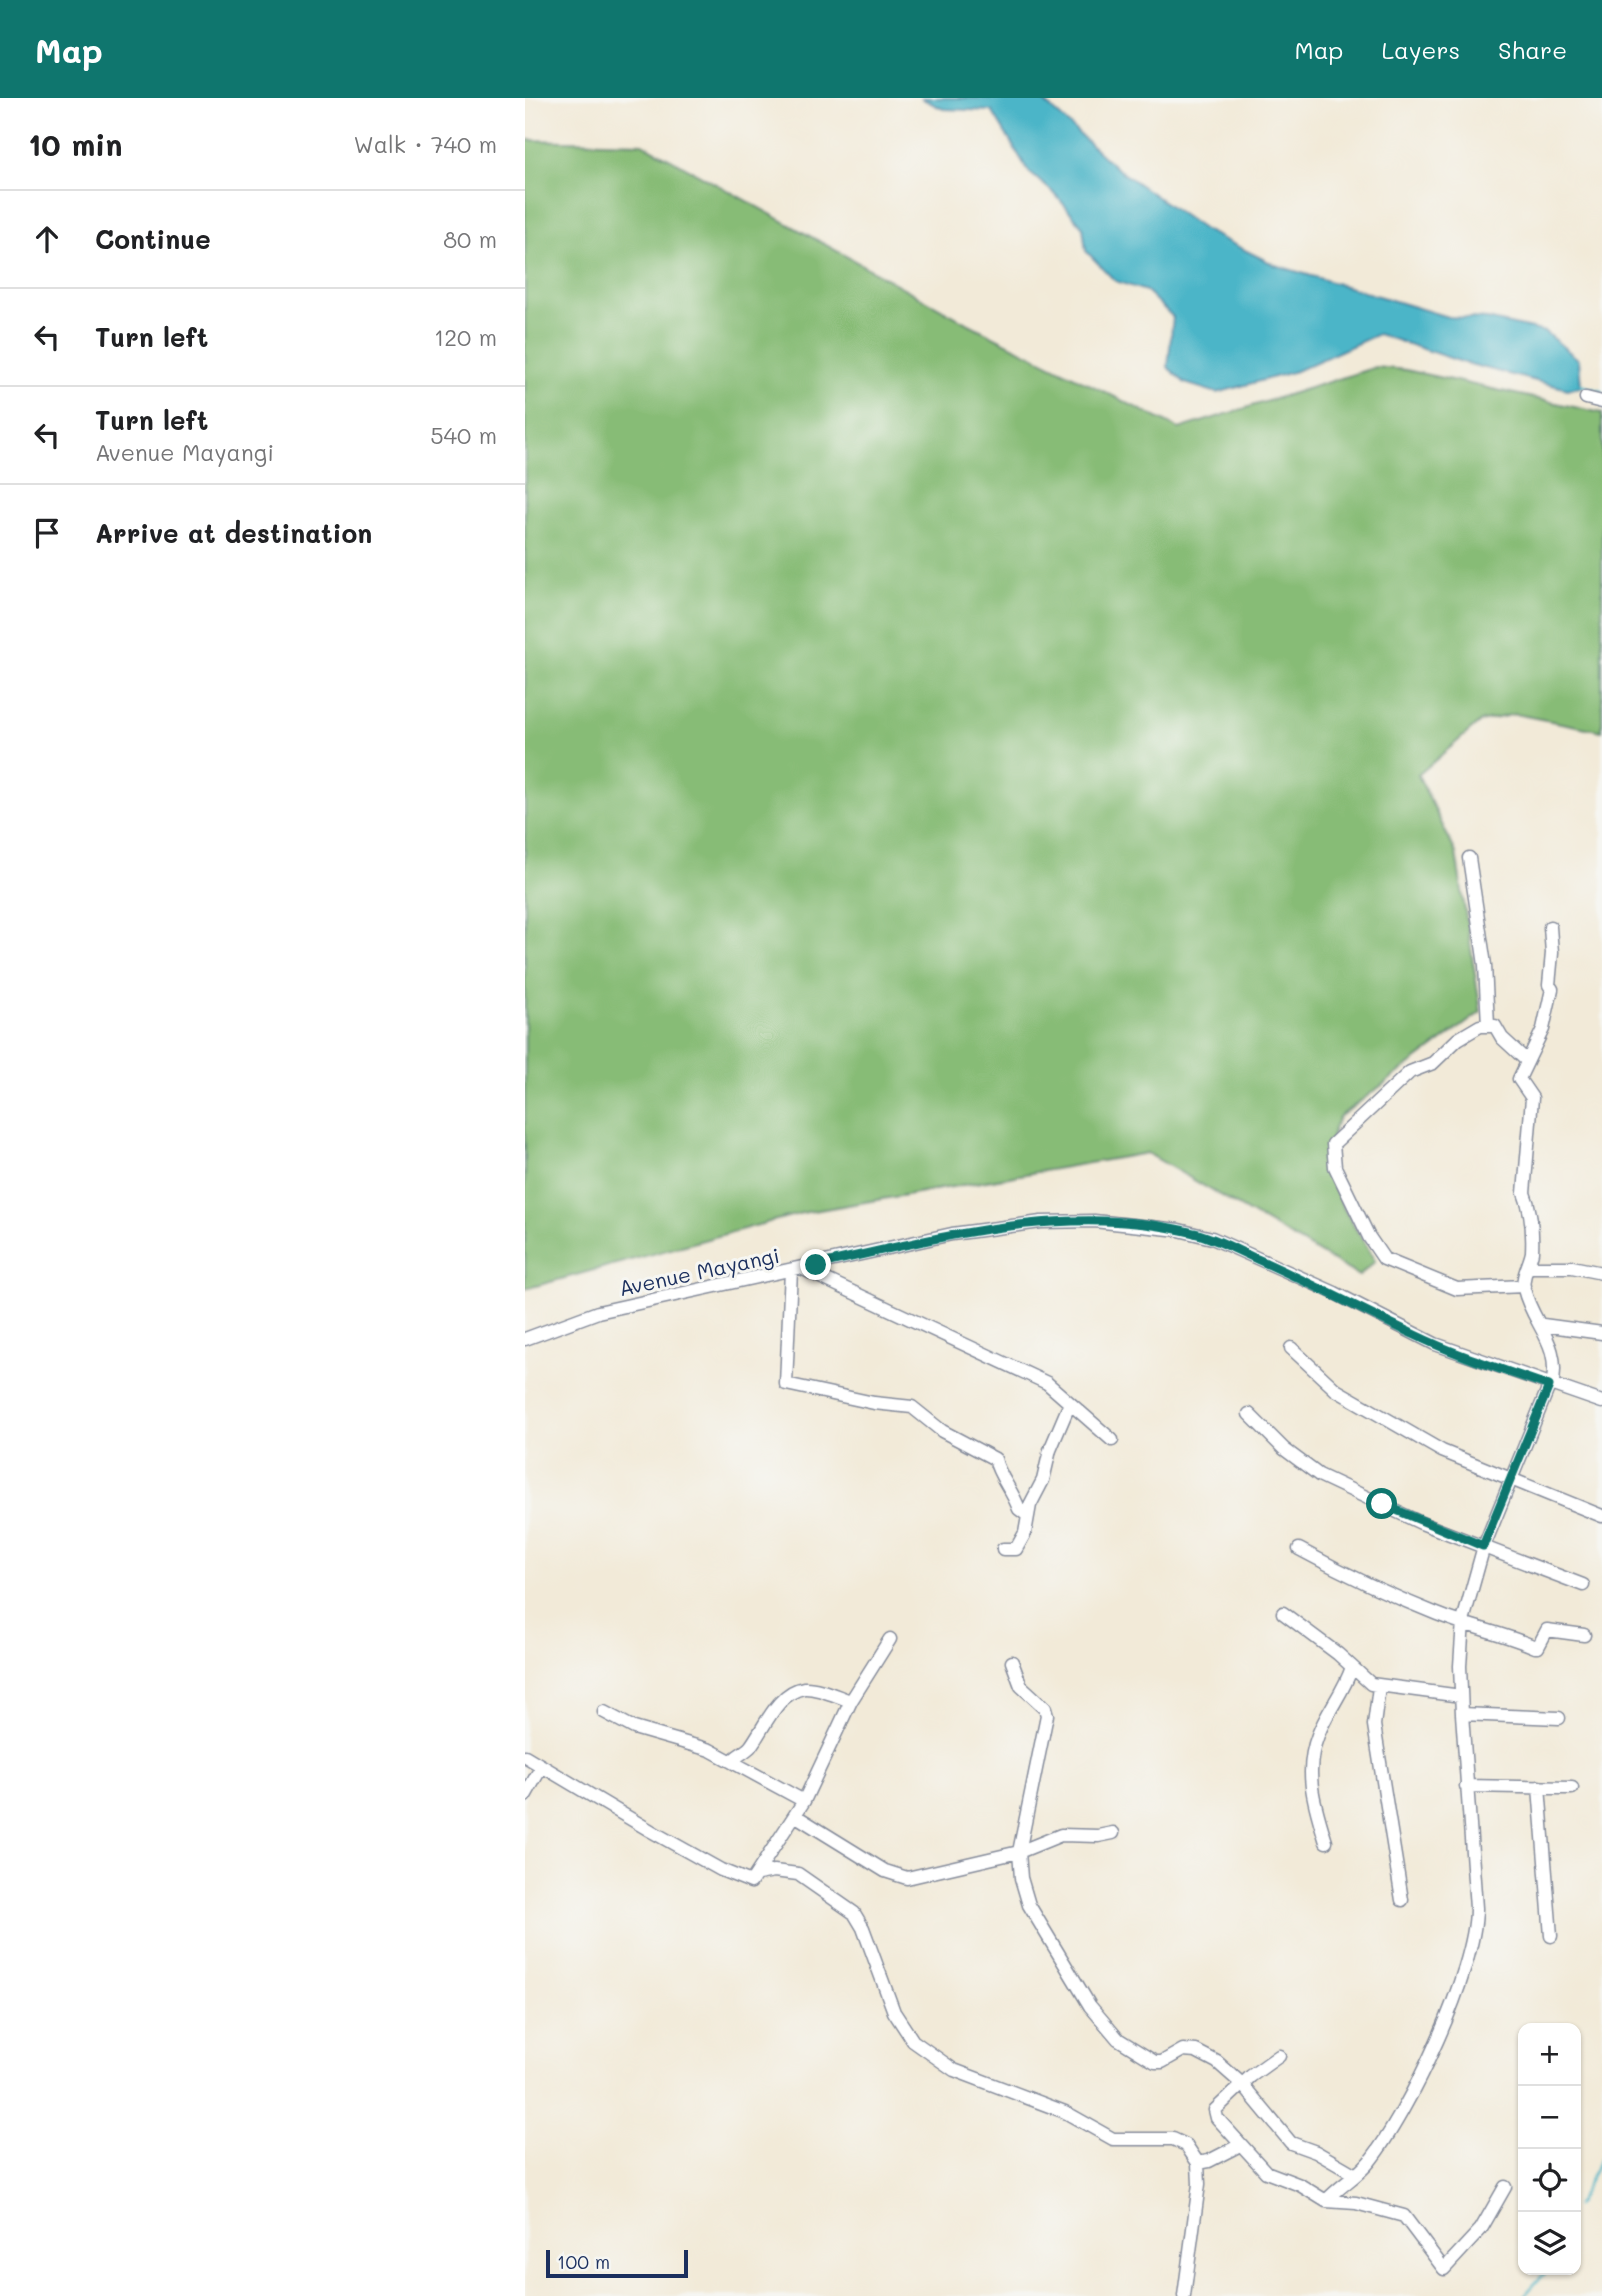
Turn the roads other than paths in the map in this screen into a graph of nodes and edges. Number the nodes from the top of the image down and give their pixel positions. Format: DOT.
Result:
graph roads {
  1 [pos="1586,398"];
  2 [pos="1602,402"];
  3 [pos="1469,858"];
  4 [pos="1550,927"];
  5 [pos="1488,1026"];
  6 [pos="1527,1061"];
  7 [pos="1528,1267"];
  8 [pos="796,1269"];
  9 [pos="1602,1273"];
  10 [pos="1524,1286"];
  11 [pos="1543,1325"];
  12 [pos="1602,1333"];
  13 [pos="525,1339"];
  14 [pos="1291,1348"];
  15 [pos="1551,1386"];
  16 [pos="1602,1402"];
  17 [pos="1070,1403"];
  18 [pos="1249,1415"];
  19 [pos="1112,1440"];
  20 [pos="1514,1477"];
  21 [pos="1027,1514"];
  22 [pos="1602,1516"];
  23 [pos="1483,1546"];
  24 [pos="1003,1549"];
  25 [pos="1299,1549"];
  26 [pos="1583,1585"];
  27 [pos="1283,1614"];
  28 [pos="1463,1621"];
  29 [pos="1584,1635"];
  30 [pos="890,1639"];
  31 [pos="1012,1662"];
  32 [pos="1352,1667"];
  33 [pos="1379,1687"];
  34 [pos="1461,1696"];
  35 [pos="851,1701"];
  36 [pos="604,1712"];
  37 [pos="1462,1714"];
  38 [pos="1559,1718"];
  39 [pos="525,1756"];
  40 [pos="733,1760"];
  41 [pos="542,1766"];
  42 [pos="1467,1786"];
  43 [pos="1539,1787"];
  44 [pos="1572,1788"];
  45 [pos="525,1796"];
  46 [pos="804,1801"];
  47 [pos="796,1816"];
  48 [pos="1113,1833"];
  49 [pos="1326,1842"];
  50 [pos="1019,1852"];
  51 [pos="758,1874"];
  52 [pos="1402,1900"];
  53 [pos="1551,1936"];
  54 [pos="1279,2056"];
  55 [pos="1242,2084"];
  56 [pos="1240,2145"];
  57 [pos="1198,2163"];
  58 [pos="1355,2174"];
  59 [pos="1505,2187"];
  60 [pos="1326,2202"];
  61 [pos="1184,2296"];
  1 -- 2 [label="street"];
  3 -- 5 [label="street"];
  4 -- 6 [label="street"];
  5 -- 6 [label="street"];
  5 -- 10 [label="street"];
  6 -- 7 [label="street"];
  7 -- 9 [label="street"];
  7 -- 10 [label="street"];
  8 -- 13 [label="street, Avenue Mayangi"];
  8 -- 15 [label="street, Avenue Mayangi"];
  8 -- 17 [label="street"];
  8 -- 21 [label="street"];
  10 -- 11 [label="street"];
  11 -- 12 [label="street"];
  11 -- 15 [label="street"];
  14 -- 20 [label="street"];
  15 -- 16 [label="street, Avenue Mayangi"];
  15 -- 20 [label="street"];
  17 -- 19 [label="street"];
  17 -- 21 [label="street"];
  18 -- 23 [label="street"];
  20 -- 22 [label="street"];
  20 -- 23 [label="street"];
  21 -- 24 [label="street"];
  23 -- 26 [label="street"];
  23 -- 28 [label="street"];
  25 -- 28 [label="street"];
  27 -- 32 [label="street"];
  28 -- 29 [label="street"];
  28 -- 34 [label="street"];
  30 -- 35 [label="street"];
  31 -- 50 [label="street"];
  32 -- 33 [label="street"];
  32 -- 49 [label="street"];
  33 -- 34 [label="street"];
  33 -- 52 [label="street"];
  34 -- 37 [label="street"];
  35 -- 40 [label="street"];
  35 -- 46 [label="street"];
  36 -- 40 [label="street"];
  37 -- 38 [label="street"];
  37 -- 42 [label="street"];
  39 -- 41 [label="street"];
  40 -- 46 [label="street"];
  41 -- 45 [label="street"];
  41 -- 51 [label="street"];
  42 -- 43 [label="street"];
  42 -- 58 [label="street"];
  43 -- 44 [label="street"];
  43 -- 53 [label="street"];
  46 -- 47 [label="street"];
  47 -- 50 [label="street"];
  47 -- 51 [label="street"];
  48 -- 50 [label="street"];
  50 -- 55 [label="street"];
  51 -- 57 [label="street"];
  54 -- 55 [label="street"];
  55 -- 56 [label="street"];
  55 -- 58 [label="street"];
  56 -- 57 [label="street"];
  56 -- 60 [label="street"];
  57 -- 61 [label="street"];
  58 -- 60 [label="street"];
  59 -- 60 [label="street"];
}
